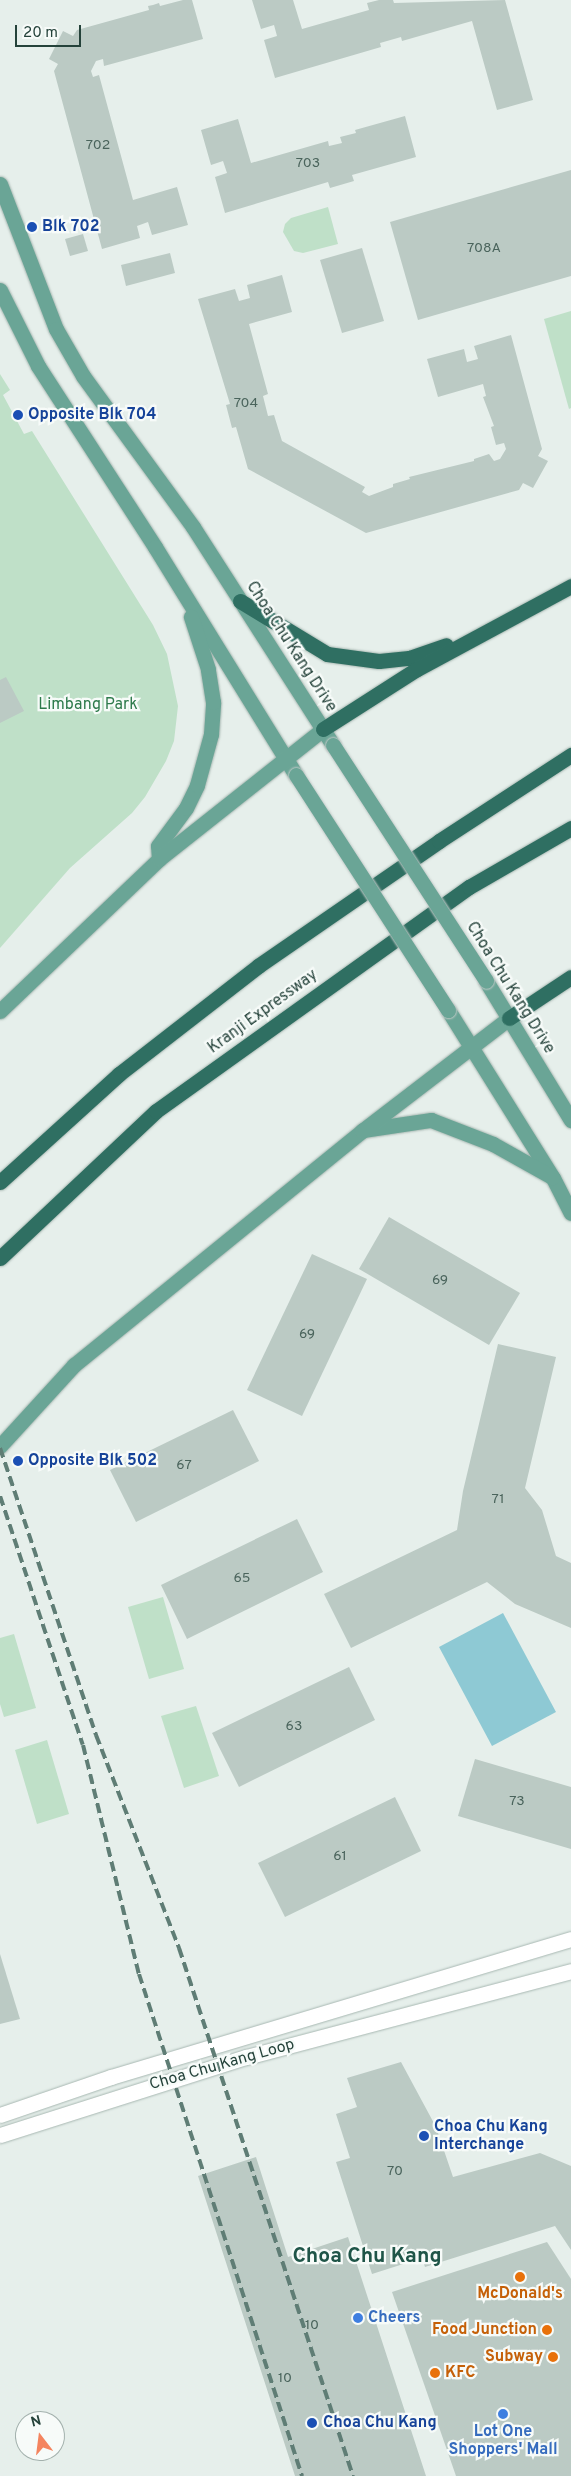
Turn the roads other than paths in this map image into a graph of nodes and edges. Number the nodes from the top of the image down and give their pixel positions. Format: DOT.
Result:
graph roads {
  1 [pos="0,184"];
  2 [pos="0,290"];
  3 [pos="571,586"];
  4 [pos="182,591"];
  5 [pos="240,601"];
  6 [pos="480,634"];
  7 [pos="323,729"];
  8 [pos="571,755"];
  9 [pos="284,757"];
  10 [pos="571,828"];
  11 [pos="159,859"];
  12 [pos="571,977"];
  13 [pos="0,1011"];
  14 [pos="509,1018"];
  15 [pos="472,1046"];
  16 [pos="571,1120"];
  17 [pos="362,1130"];
  18 [pos="553,1178"];
  19 [pos="0,1182"];
  20 [pos="571,1213"];
  21 [pos="0,1258"];
  22 [pos="0,1446"];
  23 [pos="571,1939"];
  24 [pos="571,1971"];
  25 [pos="440,1977"];
  26 [pos="447,2003"];
  27 [pos="0,2115"];
  28 [pos="0,2120"];
  29 [pos="33,2124"];
  30 [pos="0,2135"];
  1 -- 5 [label="main road, Choa Chu Kang Drive"];
  2 -- 4 [label="main road"];
  3 -- 6 [label="highway"];
  4 -- 9 [label="main road"];
  4 -- 11 [label="main road"];
  5 -- 6 [label="highway"];
  5 -- 7 [label="main road, Choa Chu Kang Drive"];
  6 -- 7 [label="highway"];
  7 -- 9 [label="main road"];
  7 -- 14 [label="main road, Choa Chu Kang Drive, bridge"];
  8 -- 19 [label="highway"];
  9 -- 11 [label="main road"];
  9 -- 15 [label="main road, bridge"];
  10 -- 21 [label="highway, Kranji Expressway"];
  11 -- 13 [label="main road"];
  12 -- 14 [label="highway"];
  14 -- 15 [label="main road"];
  14 -- 16 [label="main road, Choa Chu Kang Drive"];
  15 -- 17 [label="main road"];
  15 -- 18 [label="main road"];
  17 -- 18 [label="main road"];
  17 -- 22 [label="main road"];
  18 -- 20 [label="main road"];
  23 -- 25 [label="street, Choa Chu Kang Loop"];
  24 -- 26 [label="street, Choa Chu Kang Loop"];
  25 -- 26 [label="street"];
  25 -- 27 [label="street, Choa Chu Kang Loop"];
  26 -- 29 [label="street, Choa Chu Kang Loop"];
  28 -- 29 [label="street"];
  29 -- 30 [label="street, Choa Chu Kang Loop"];
}
